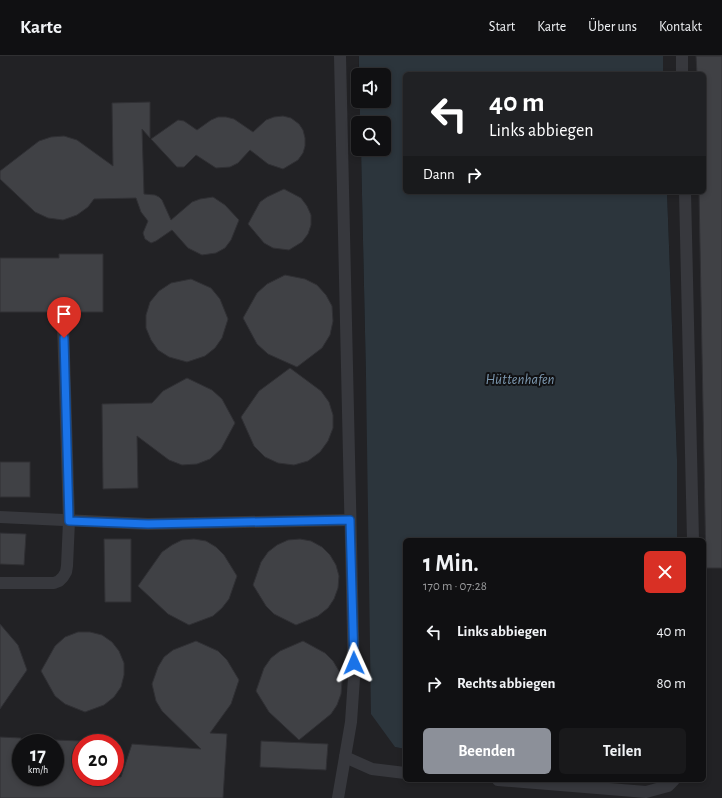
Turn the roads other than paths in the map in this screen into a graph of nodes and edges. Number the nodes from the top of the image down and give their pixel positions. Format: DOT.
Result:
graph roads {
  1 [pos="340,56"];
  2 [pos="682,56"];
  3 [pos="682,72"];
  4 [pos="685,194"];
  5 [pos="63,323"];
  6 [pos="0,517"];
  7 [pos="350,520"];
  8 [pos="69,521"];
  9 [pos="693,538"];
  10 [pos="0,583"];
  11 [pos="345,757"];
  12 [pos="403,773"];
  13 [pos="523,782"];
  14 [pos="672,782"];
  15 [pos="338,798"];
  1 -- 7 [label="lane"];
  2 -- 3 [label="lane"];
  4 -- 9 [label="lane"];
  5 -- 8 [label="lane"];
  6 -- 8 [label="lane"];
  7 -- 8 [label="lane"];
  7 -- 11 [label="lane"];
  8 -- 10 [label="lane"];
  11 -- 12 [label="lane"];
  11 -- 15 [label="lane"];
  13 -- 14 [label="lane"];
}
